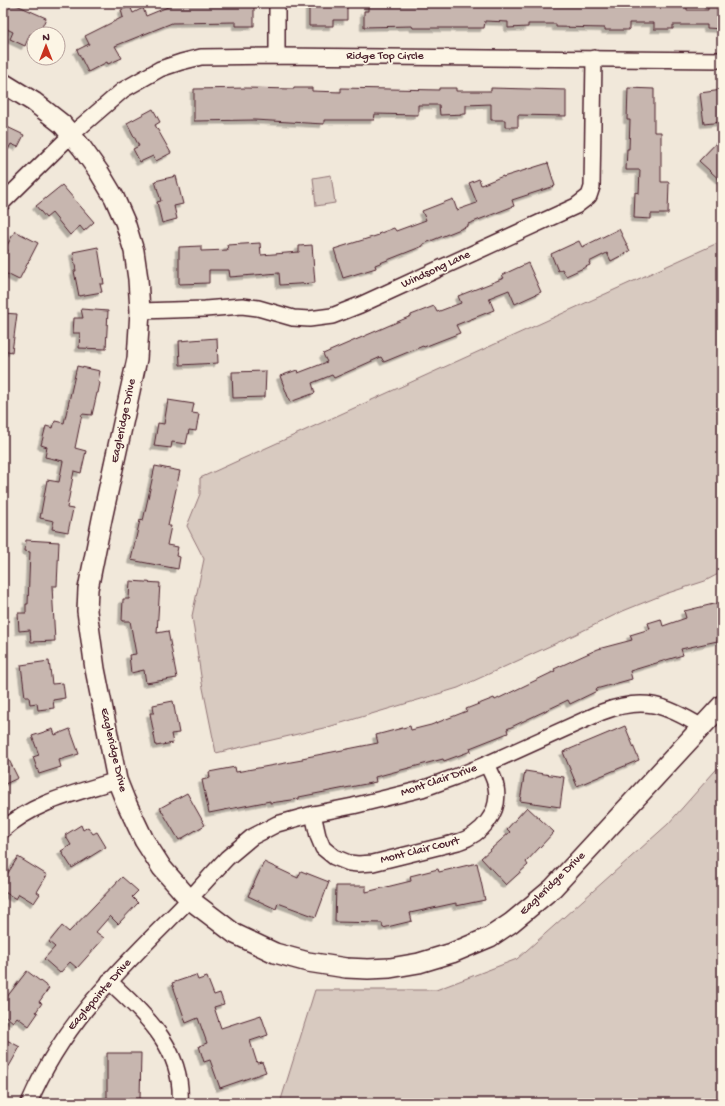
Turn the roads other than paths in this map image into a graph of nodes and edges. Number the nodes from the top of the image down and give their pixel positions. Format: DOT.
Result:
graph roads {
  1 [pos="277,3"];
  2 [pos="277,56"];
  3 [pos="594,58"];
  4 [pos="722,60"];
  5 [pos="3,83"];
  6 [pos="71,135"];
  7 [pos="3,202"];
  8 [pos="140,310"];
  9 [pos="722,705"];
  10 [pos="702,727"];
  11 [pos="487,764"];
  12 [pos="117,780"];
  13 [pos="312,814"];
  14 [pos="3,830"];
  15 [pos="189,899"];
  16 [pos="109,981"];
  17 [pos="29,1103"];
  18 [pos="180,1103"];
  1 -- 2 [label="street"];
  2 -- 3 [label="street, Ridge Top Circle"];
  2 -- 6 [label="street, Ridge Top Circle"];
  3 -- 4 [label="street, Ridge Top Circle"];
  3 -- 8 [label="street, Windsong Lane"];
  5 -- 6 [label="main road, Eagleridge Drive"];
  6 -- 7 [label="street, Ridge Top Circle"];
  6 -- 8 [label="main road, Eagleridge Drive"];
  8 -- 12 [label="main road, Eagleridge Drive"];
  9 -- 10 [label="main road, Eagleridge Drive"];
  10 -- 11 [label="street, Mont Clair Drive"];
  10 -- 15 [label="main road, Eagleridge Drive"];
  11 -- 13 [label="street, Mont Clair Drive"];
  11 -- 13 [label="street, Mont Clair Court"];
  12 -- 14 [label="street"];
  12 -- 15 [label="main road, Eagleridge Drive"];
  13 -- 15 [label="street, Mont Clair Drive"];
  15 -- 16 [label="street, Eaglepointe Drive"];
  16 -- 17 [label="street, Eaglepointe Drive"];
  16 -- 18 [label="street"];
}
